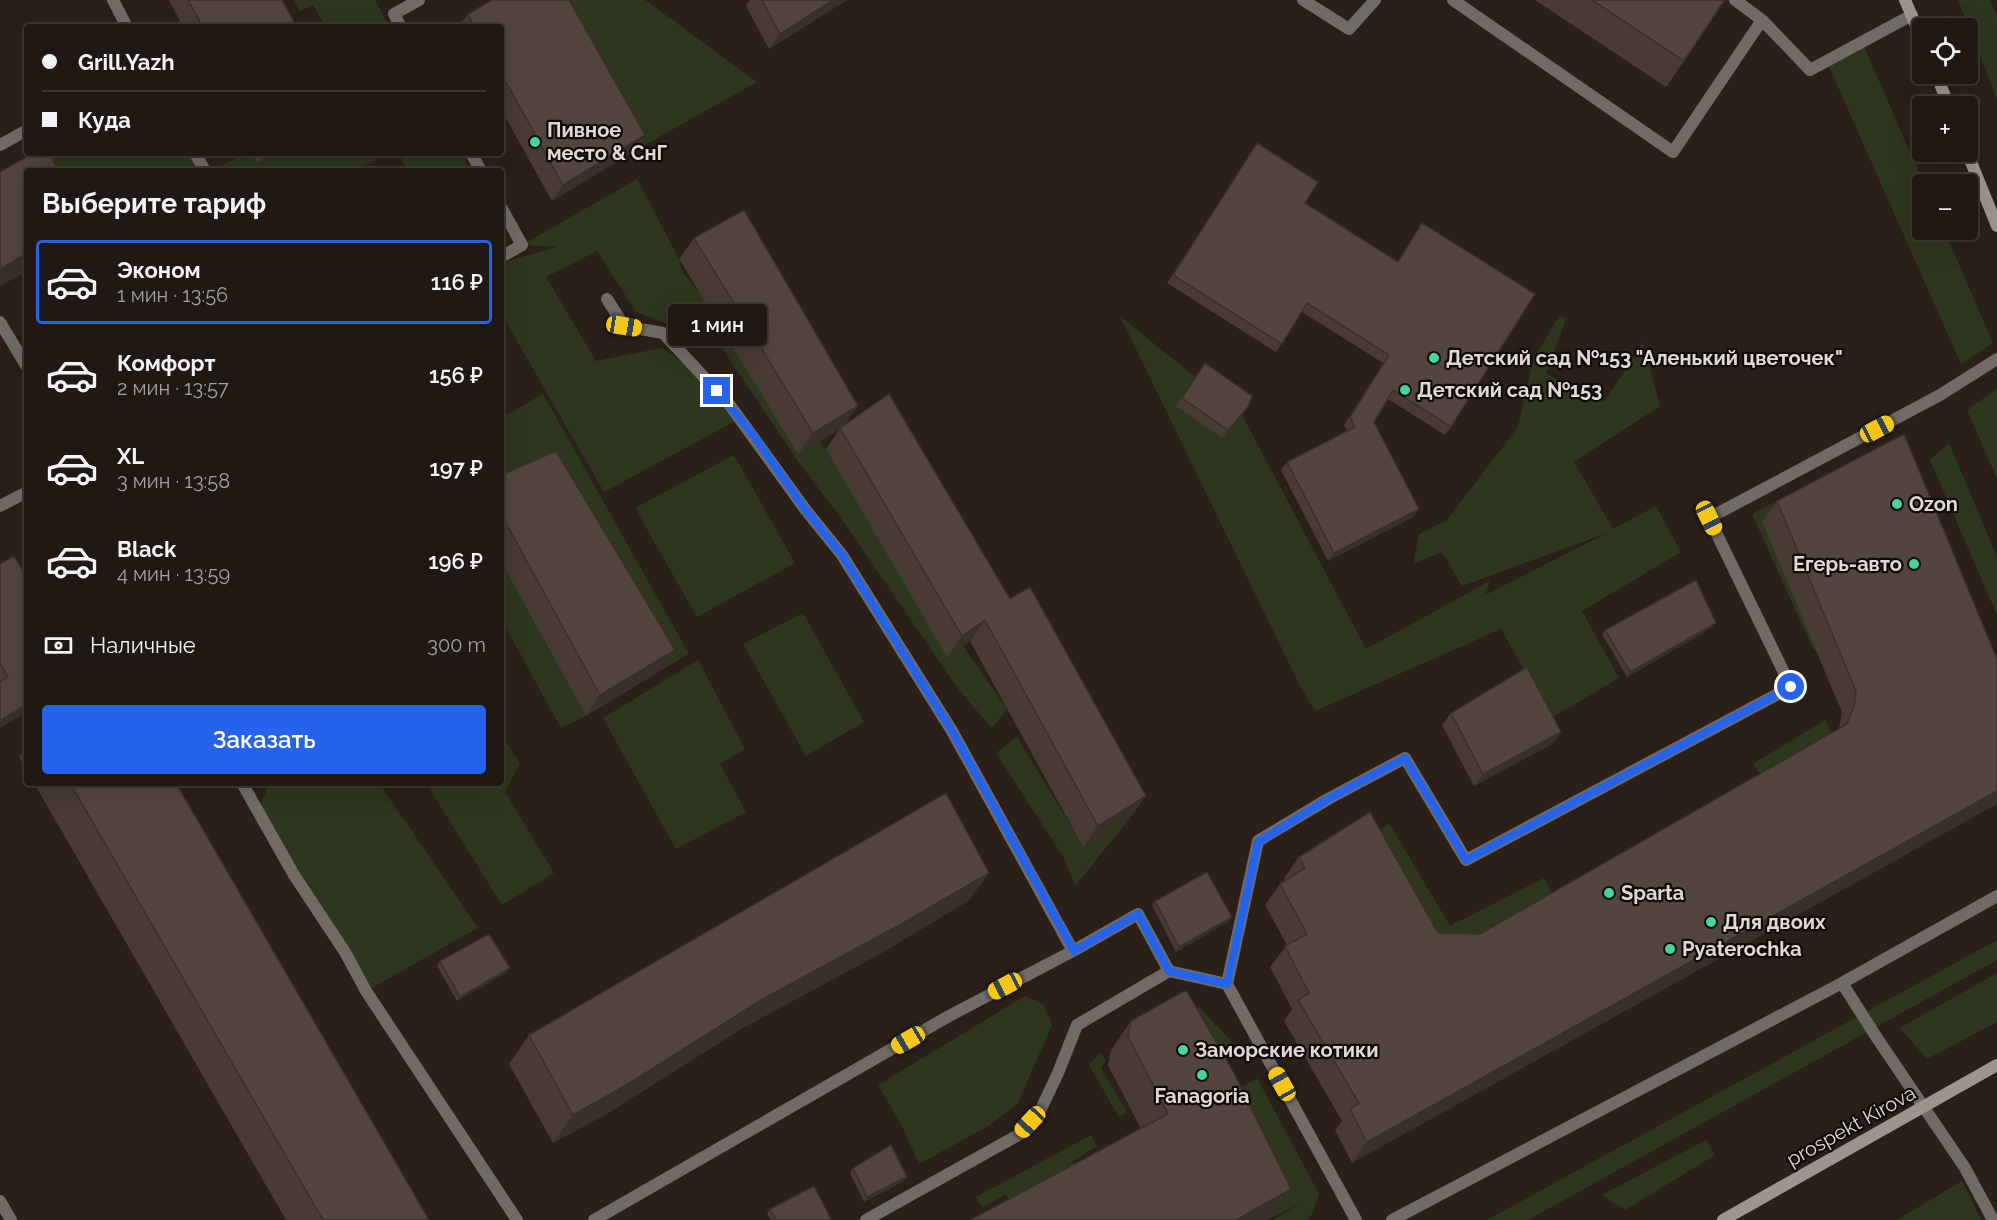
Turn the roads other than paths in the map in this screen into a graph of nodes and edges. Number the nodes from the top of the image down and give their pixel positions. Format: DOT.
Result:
graph roads {
  1 [pos="112,0"];
  2 [pos="420,0"];
  3 [pos="1303,0"];
  4 [pos="1375,0"];
  5 [pos="1453,0"];
  6 [pos="1735,0"];
  7 [pos="1905,0"];
  8 [pos="1912,15"];
  9 [pos="1913,18"];
  10 [pos="1762,20"];
  11 [pos="125,24"];
  12 [pos="399,24"];
  13 [pos="24,132"];
  14 [pos="0,145"];
  15 [pos="1971,162"];
  16 [pos="504,212"];
  17 [pos="1997,226"];
  18 [pos="504,255"];
  19 [pos="607,299"];
  20 [pos="0,322"];
  21 [pos="1997,359"];
  22 [pos="24,362"];
  23 [pos="24,494"];
  24 [pos="0,506"];
  25 [pos="244,786"];
  26 [pos="1997,896"];
  27 [pos="1074,951"];
  28 [pos="1169,971"];
  29 [pos="1842,983"];
  30 [pos="1227,984"];
  31 [pos="1997,1065"];
  32 [pos="1924,1108"];
  33 [pos="0,1201"];
  34 [pos="11,1220"];
  35 [pos="517,1220"];
  36 [pos="594,1220"];
  37 [pos="866,1220"];
  38 [pos="1356,1220"];
  39 [pos="1392,1220"];
  40 [pos="1723,1220"];
  41 [pos="1993,1220"];
  1 -- 11 [label="street"];
  2 -- 12 [label="street"];
  3 -- 4 [label="street"];
  5 -- 10 [label="street"];
  6 -- 10 [label="street"];
  7 -- 8 [label="street"];
  8 -- 9 [label="street"];
  8 -- 10 [label="street"];
  13 -- 14 [label="street"];
  15 -- 17 [label="street"];
  16 -- 18 [label="street"];
  19 -- 27 [label="street"];
  20 -- 22 [label="street"];
  21 -- 30 [label="street"];
  23 -- 24 [label="street"];
  25 -- 35 [label="street"];
  26 -- 29 [label="street"];
  27 -- 28 [label="street"];
  27 -- 36 [label="street"];
  28 -- 30 [label="street"];
  28 -- 37 [label="street"];
  29 -- 32 [label="street"];
  29 -- 39 [label="street"];
  30 -- 38 [label="street"];
  31 -- 32 [label="street, prospekt Kirova"];
  32 -- 40 [label="street, prospekt Kirova"];
  32 -- 41 [label="street"];
  33 -- 34 [label="street"];
}
